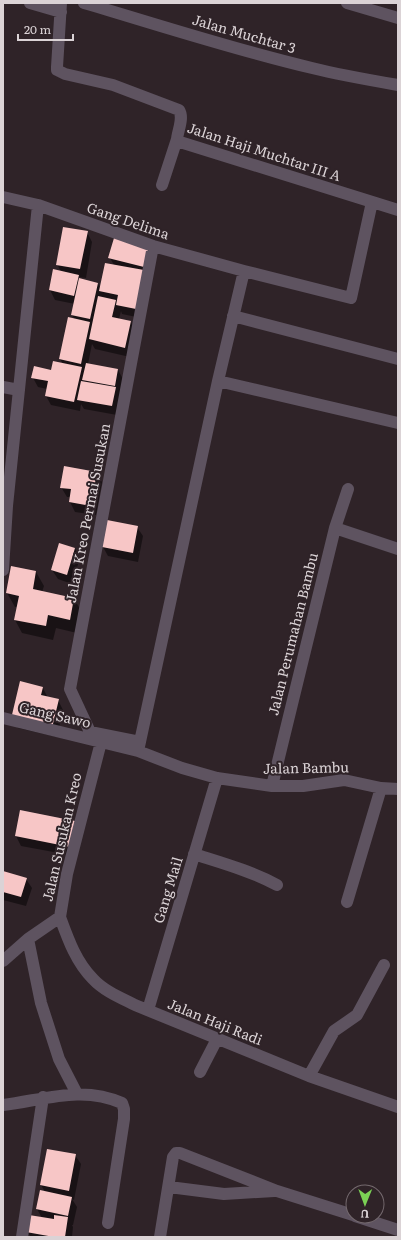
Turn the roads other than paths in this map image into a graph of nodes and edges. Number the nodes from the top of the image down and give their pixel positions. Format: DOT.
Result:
graph roads {
  1 [pos="30,3"];
  2 [pos="84,3"];
  3 [pos="347,3"];
  4 [pos="61,7"];
  5 [pos="398,18"];
  6 [pos="397,81"];
  7 [pos="177,139"];
  8 [pos="162,185"];
  9 [pos="3,197"];
  10 [pos="372,202"];
  11 [pos="38,205"];
  12 [pos="398,210"];
  13 [pos="153,246"];
  14 [pos="244,271"];
  15 [pos="233,316"];
  16 [pos="398,359"];
  17 [pos="218,381"];
  18 [pos="3,387"];
  19 [pos="19,390"];
  20 [pos="398,423"];
  21 [pos="8,446"];
  22 [pos="348,490"];
  23 [pos="5,505"];
  24 [pos="335,528"];
  25 [pos="398,549"];
  26 [pos="3,570"];
  27 [pos="3,718"];
  28 [pos="101,742"];
  29 [pos="139,747"];
  30 [pos="217,778"];
  31 [pos="272,786"];
  32 [pos="382,788"];
  33 [pos="398,789"];
  34 [pos="194,854"];
  35 [pos="276,885"];
  36 [pos="347,902"];
  37 [pos="60,917"];
  38 [pos="28,939"];
  39 [pos="3,961"];
  40 [pos="384,966"];
  41 [pos="148,1010"];
  42 [pos="217,1039"];
  43 [pos="200,1072"];
  44 [pos="309,1076"];
  45 [pos="77,1094"];
  46 [pos="43,1098"];
  47 [pos="3,1105"];
  48 [pos="398,1107"];
  49 [pos="169,1187"];
  50 [pos="277,1191"];
  51 [pos="345,1213"];
  52 [pos="108,1224"];
  53 [pos="379,1224"];
  54 [pos="398,1230"];
  55 [pos="22,1237"];
  56 [pos="160,1237"];
  1 -- 4 [label="street"];
  2 -- 6 [label="street, Jalan Muchtar 3"];
  3 -- 5 [label="street"];
  4 -- 7 [label="street, Jalan Haji Muchtar III A"];
  7 -- 8 [label="street"];
  7 -- 10 [label="street, Jalan Haji Muchtar III A"];
  9 -- 11 [label="street, Gang Delima"];
  10 -- 12 [label="street, Jalan Haji Muchtar III A"];
  10 -- 14 [label="street, Gang Delima"];
  11 -- 13 [label="street, Gang Delima"];
  11 -- 19 [label="street"];
  13 -- 14 [label="street, Gang Delima"];
  13 -- 29 [label="street, Jalan Kreo Permai Susukan"];
  14 -- 15 [label="street"];
  15 -- 16 [label="street"];
  15 -- 17 [label="street"];
  17 -- 20 [label="street"];
  17 -- 29 [label="street"];
  18 -- 19 [label="street"];
  19 -- 21 [label="street"];
  21 -- 23 [label="street"];
  22 -- 24 [label="street, Jalan Perumahan Bambu"];
  23 -- 26 [label="street"];
  24 -- 25 [label="street"];
  24 -- 31 [label="street, Jalan Perumahan Bambu"];
  27 -- 28 [label="street, Gang Sawo"];
  28 -- 29 [label="street, Jalan Bambu"];
  28 -- 37 [label="street, Jalan Susukan Kreo"];
  29 -- 30 [label="street, Jalan Bambu"];
  30 -- 31 [label="street, Jalan Bambu"];
  30 -- 34 [label="street, Gang Mail"];
  31 -- 32 [label="street, Jalan Bambu"];
  32 -- 33 [label="street, Jalan Bambu"];
  32 -- 36 [label="street"];
  34 -- 35 [label="street"];
  34 -- 41 [label="street, Gang Mail"];
  37 -- 38 [label="street, Jalan Susukan Kreo"];
  37 -- 41 [label="street, Jalan Haji Radi"];
  38 -- 39 [label="street, Jalan Susukan Kreo"];
  38 -- 45 [label="street"];
  40 -- 44 [label="street"];
  41 -- 42 [label="street, Jalan Haji Radi"];
  42 -- 43 [label="street"];
  42 -- 44 [label="street, Jalan Haji Radi"];
  44 -- 48 [label="street, Jalan Haji Radi"];
  45 -- 46 [label="street"];
  45 -- 52 [label="street"];
  46 -- 47 [label="street"];
  46 -- 55 [label="street"];
  49 -- 50 [label="street"];
  49 -- 50 [label="street"];
  49 -- 56 [label="street"];
  50 -- 51 [label="street"];
  53 -- 54 [label="street"];
}
